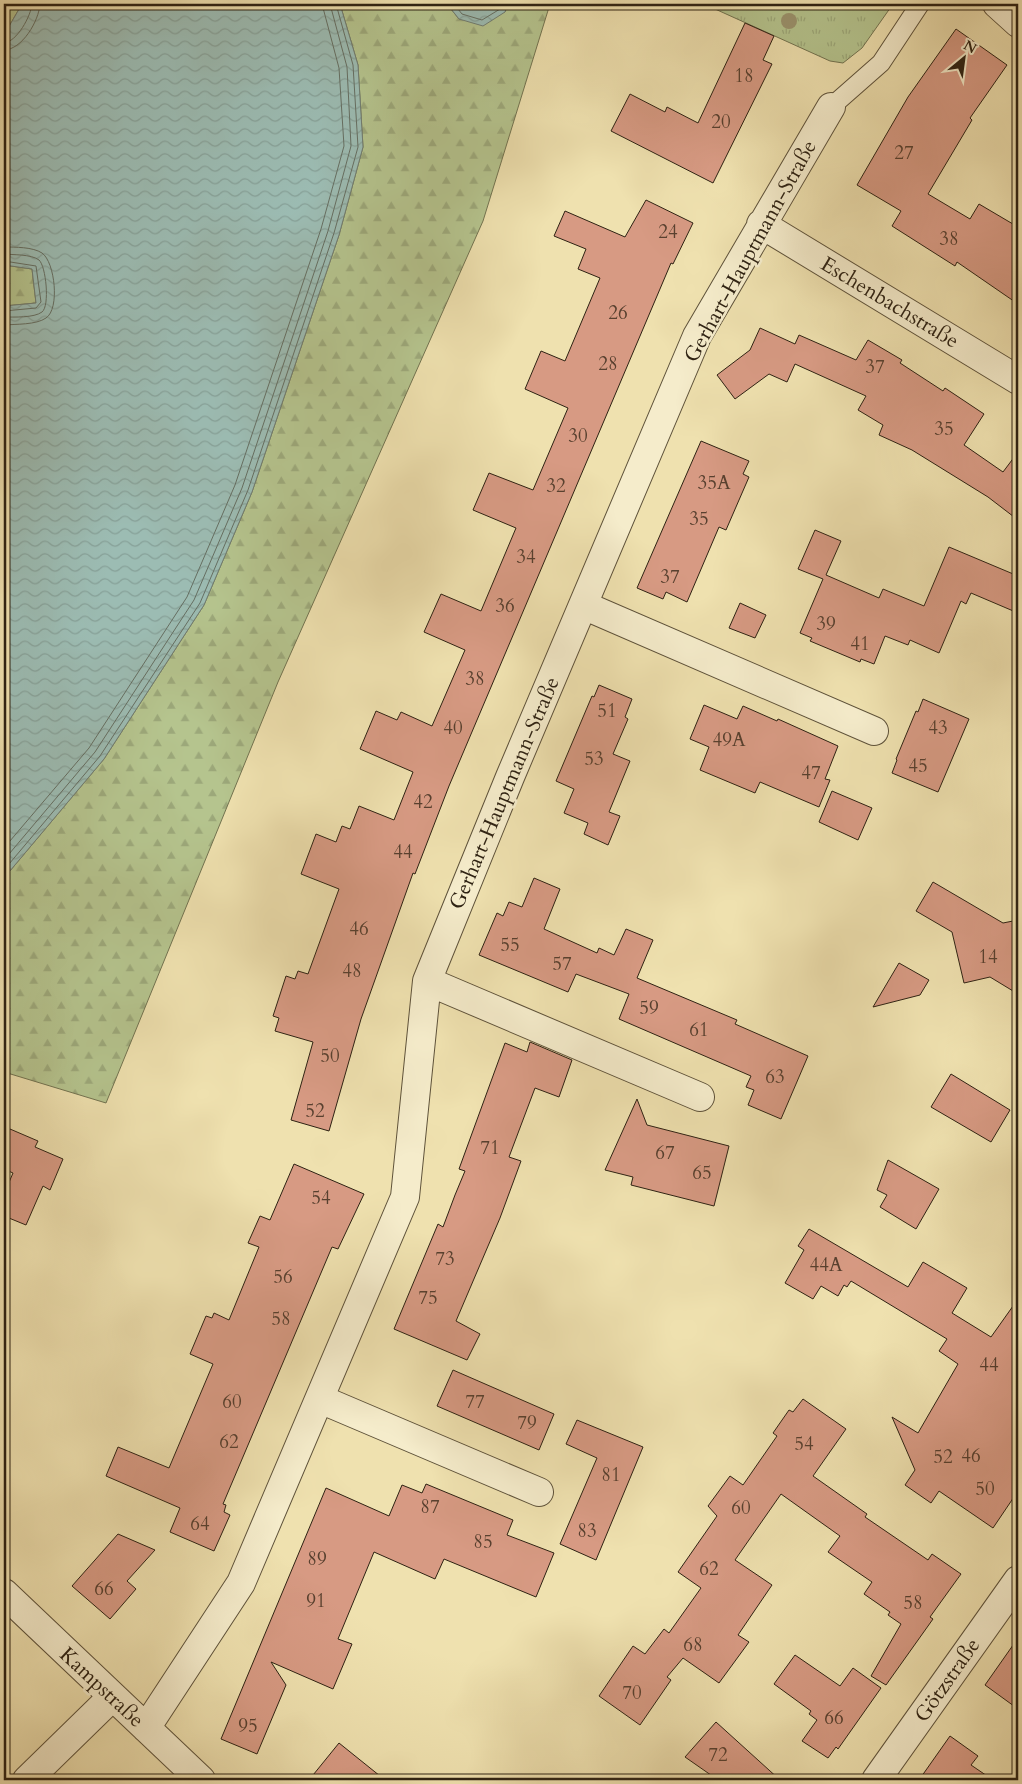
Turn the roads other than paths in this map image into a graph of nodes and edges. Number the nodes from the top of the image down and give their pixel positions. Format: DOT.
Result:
graph roads {
  1 [pos="920,4"];
  2 [pos="997,4"];
  3 [pos="1018,23"];
  4 [pos="831,107"];
  5 [pos="761,224"];
  6 [pos="1018,380"];
  7 [pos="583,605"];
  8 [pos="874,731"];
  9 [pos="427,981"];
  10 [pos="700,1097"];
  11 [pos="320,1399"];
  12 [pos="539,1492"];
  13 [pos="1018,1580"];
  14 [pos="4,1593"];
  15 [pos="112,1696"];
  16 [pos="146,1728"];
  17 [pos="27,1780"];
  18 [pos="201,1780"];
  19 [pos="876,1780"];
  1 -- 4 [label="lane, Gerhart-Hauptmann-Straße"];
  2 -- 3 [label="street"];
  4 -- 5 [label="street, Gerhart-Hauptmann-Straße"];
  5 -- 6 [label="street, Eschenbachstraße"];
  5 -- 7 [label="street, Gerhart-Hauptmann-Straße"];
  7 -- 8 [label="street"];
  7 -- 9 [label="street, Gerhart-Hauptmann-Straße"];
  9 -- 10 [label="street"];
  9 -- 11 [label="street, Gerhart-Hauptmann-Straße"];
  11 -- 12 [label="street"];
  11 -- 16 [label="street, Gerhart-Hauptmann-Straße"];
  13 -- 19 [label="street, Götzstraße"];
  14 -- 15 [label="street, Kampstraße"];
  15 -- 16 [label="street, Kampstraße"];
  15 -- 17 [label="street"];
  16 -- 18 [label="street, Kampstraße"];
}
